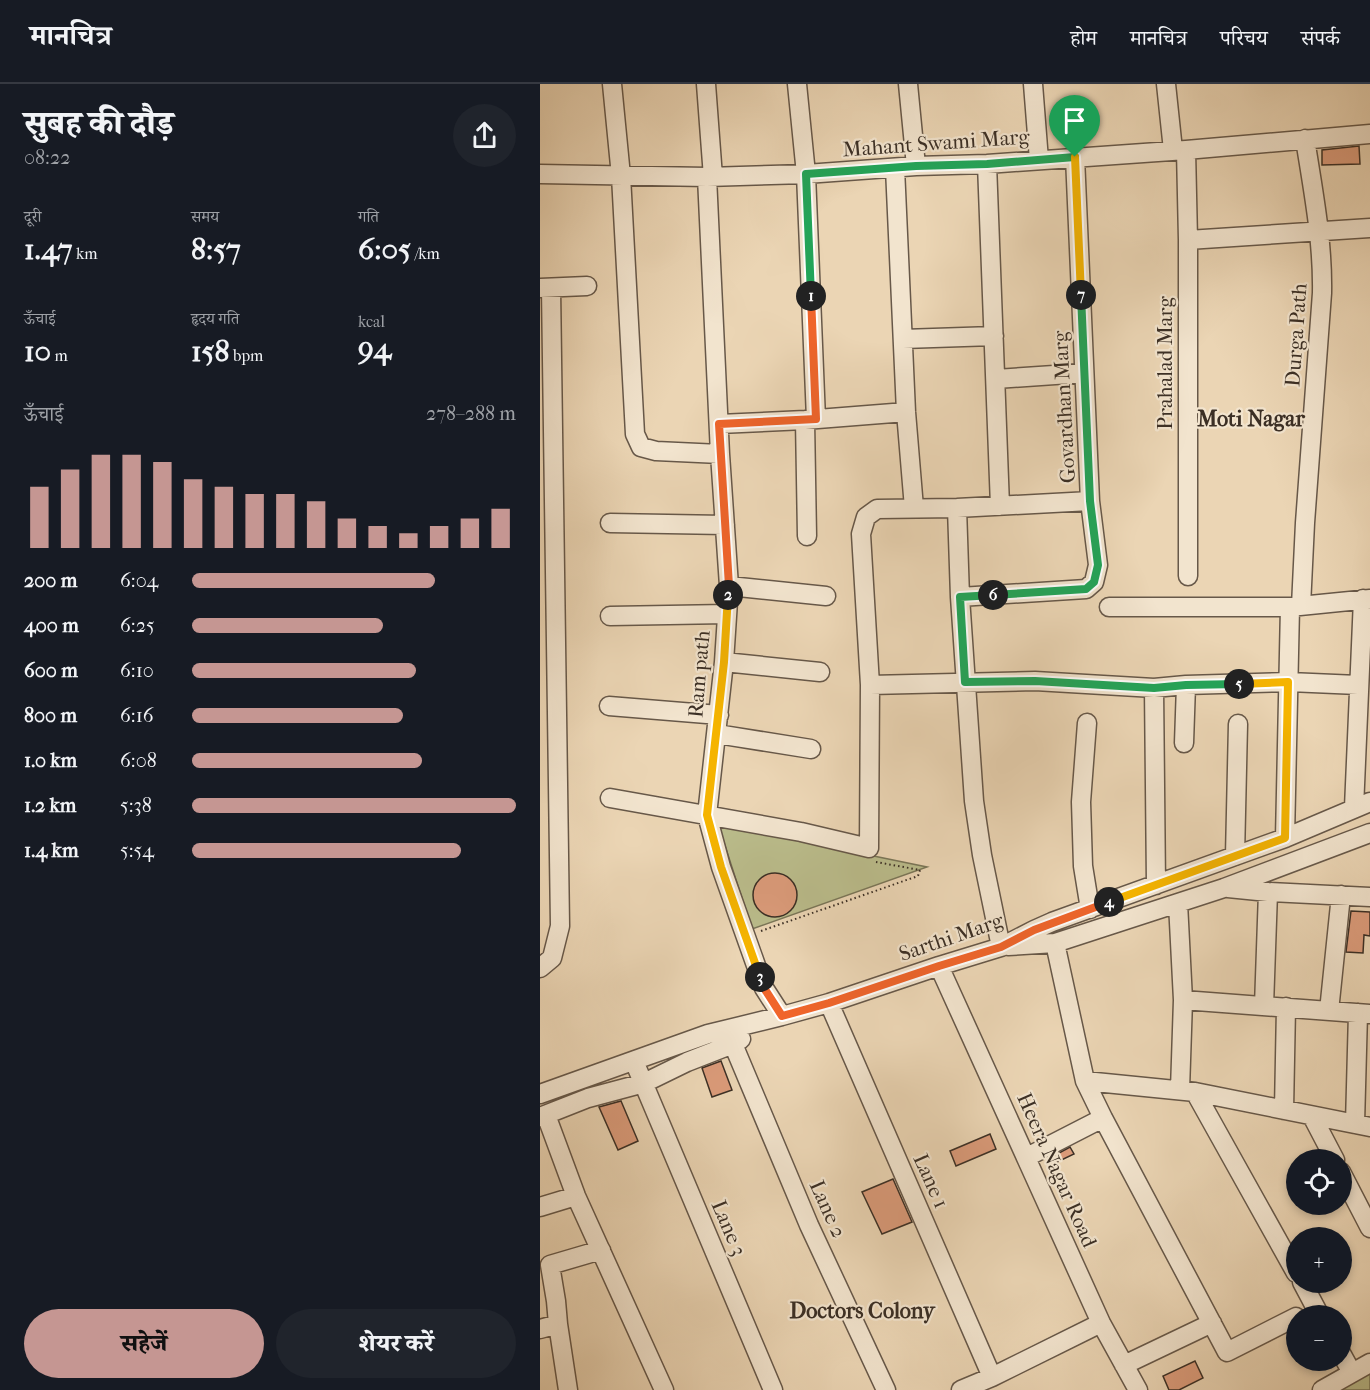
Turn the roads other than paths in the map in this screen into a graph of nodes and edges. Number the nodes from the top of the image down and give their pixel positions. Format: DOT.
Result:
graph roads {
  1 [pos="612,84"];
  2 [pos="706,84"];
  3 [pos="797,84"];
  4 [pos="908,84"];
  5 [pos="1033,84"];
  6 [pos="1166,84"];
  7 [pos="1370,134"];
  8 [pos="1305,139"];
  9 [pos="1179,150"];
  10 [pos="1075,157"];
  11 [pos="1039,160"];
  12 [pos="987,164"];
  13 [pos="916,166"];
  14 [pos="895,168"];
  15 [pos="540,174"];
  16 [pos="806,174"];
  17 [pos="621,176"];
  18 [pos="710,177"];
  19 [pos="1370,228"];
  20 [pos="1320,231"];
  21 [pos="1188,240"];
  22 [pos="587,286"];
  23 [pos="545,288"];
  24 [pos="994,336"];
  25 [pos="903,339"];
  26 [pos="1084,373"];
  27 [pos="996,379"];
  28 [pos="906,412"];
  29 [pos="810,420"];
  30 [pos="719,424"];
  31 [pos="720,454"];
  32 [pos="1090,501"];
  33 [pos="1000,506"];
  34 [pos="914,508"];
  35 [pos="957,508"];
  36 [pos="610,523"];
  37 [pos="725,525"];
  38 [pos="807,536"];
  39 [pos="1188,576"];
  40 [pos="729,586"];
  41 [pos="826,596"];
  42 [pos="960,597"];
  43 [pos="1366,599"];
  44 [pos="1109,607"];
  45 [pos="1294,611"];
  46 [pos="727,614"];
  47 [pos="610,616"];
  48 [pos="724,662"];
  49 [pos="820,672"];
  50 [pos="1363,679"];
  51 [pos="965,682"];
  52 [pos="1288,682"];
  53 [pos="1186,685"];
  54 [pos="870,686"];
  55 [pos="1154,688"];
  56 [pos="609,706"];
  57 [pos="719,715"];
  58 [pos="1087,723"];
  59 [pos="1238,724"];
  60 [pos="717,734"];
  61 [pos="1184,742"];
  62 [pos="811,749"];
  63 [pos="610,798"];
  64 [pos="1362,805"];
  65 [pos="707,815"];
  66 [pos="1370,832"];
  67 [pos="1288,837"];
  68 [pos="1235,856"];
  69 [pos="1295,861"];
  70 [pos="1156,885"];
  71 [pos="1224,888"];
  72 [pos="1268,892"];
  73 [pos="1341,896"];
  74 [pos="1370,897"];
  75 [pos="1178,903"];
  76 [pos="1090,909"];
  77 [pos="1054,943"];
  78 [pos="1001,947"];
  79 [pos="546,963"];
  80 [pos="939,966"];
  81 [pos="1183,1000"];
  82 [pos="829,1003"];
  83 [pos="1264,1006"];
  84 [pos="1286,1007"];
  85 [pos="1329,1011"];
  86 [pos="1364,1013"];
  87 [pos="782,1016"];
  88 [pos="732,1044"];
  89 [pos="634,1061"];
  90 [pos="1085,1081"];
  91 [pos="644,1083"];
  92 [pos="1188,1091"];
  93 [pos="540,1094"];
  94 [pos="1284,1110"];
  95 [pos="543,1116"];
  96 [pos="1312,1116"];
  97 [pos="1103,1118"];
  98 [pos="1362,1125"];
  99 [pos="1329,1149"];
  100 [pos="1027,1157"];
  101 [pos="1352,1193"];
  102 [pos="576,1196"];
  103 [pos="540,1207"];
  104 [pos="1370,1228"];
  105 [pos="600,1250"];
  106 [pos="1286,1256"];
  107 [pos="545,1266"];
  108 [pos="1101,1323"];
  109 [pos="1212,1323"];
  110 [pos="1286,1324"];
  111 [pos="549,1326"];
  112 [pos="1370,1363"];
  113 [pos="1124,1365"];
  114 [pos="1352,1373"];
  115 [pos="992,1377"];
  116 [pos="568,1390"];
  117 [pos="664,1390"];
  118 [pos="773,1390"];
  119 [pos="886,1390"];
  120 [pos="961,1390"];
  121 [pos="1138,1390"];
  122 [pos="1322,1390"];
  1 -- 17 [label="street"];
  2 -- 18 [label="street, Ram path"];
  3 -- 16 [label="street"];
  4 -- 13 [label="street"];
  5 -- 11 [label="street"];
  6 -- 9 [label="street, Prahalad Marg"];
  7 -- 8 [label="street, Mahant Swami Marg"];
  8 -- 9 [label="street, Mahant Swami Marg"];
  8 -- 20 [label="street, Durga Path"];
  9 -- 10 [label="street, Mahant Swami Marg"];
  9 -- 21 [label="street, Prahalad Marg"];
  10 -- 11 [label="street, Mahant Swami Marg"];
  10 -- 26 [label="street, Govardhan Marg"];
  11 -- 12 [label="street, Mahant Swami Marg"];
  12 -- 13 [label="street, Mahant Swami Marg"];
  12 -- 24 [label="street"];
  13 -- 14 [label="street, Mahant Swami Marg"];
  14 -- 16 [label="street, Mahant Swami Marg"];
  14 -- 25 [label="street"];
  15 -- 17 [label="street, Mahant Swami Marg"];
  16 -- 18 [label="street, Mahant Swami Marg"];
  16 -- 29 [label="street"];
  17 -- 18 [label="street, Mahant Swami Marg"];
  17 -- 31 [label="street"];
  18 -- 30 [label="street, Ram path"];
  19 -- 20 [label="street"];
  20 -- 21 [label="street"];
  20 -- 45 [label="street, Durga Path"];
  21 -- 39 [label="street, Prahalad Marg"];
  22 -- 23 [label="street"];
  23 -- 79 [label="street"];
  24 -- 25 [label="street"];
  24 -- 27 [label="street"];
  25 -- 28 [label="street"];
  26 -- 27 [label="street"];
  26 -- 32 [label="street, Govardhan Marg"];
  27 -- 33 [label="street"];
  28 -- 29 [label="street"];
  28 -- 34 [label="street"];
  29 -- 30 [label="street"];
  29 -- 38 [label="street"];
  30 -- 31 [label="street, Ram path"];
  31 -- 37 [label="street, Ram path"];
  32 -- 33 [label="street"];
  32 -- 42 [label="street, Govardhan Marg"];
  33 -- 35 [label="street"];
  34 -- 35 [label="street"];
  34 -- 54 [label="street"];
  35 -- 42 [label="street"];
  36 -- 37 [label="street"];
  37 -- 40 [label="street, Ram path"];
  40 -- 41 [label="street"];
  40 -- 46 [label="street, Ram path"];
  42 -- 51 [label="street"];
  43 -- 45 [label="street"];
  43 -- 50 [label="street"];
  44 -- 45 [label="street"];
  45 -- 52 [label="street, Durga Path"];
  46 -- 47 [label="street"];
  46 -- 48 [label="street, Ram path"];
  48 -- 49 [label="street"];
  48 -- 57 [label="street, Ram path"];
  50 -- 52 [label="street"];
  50 -- 64 [label="street"];
  51 -- 54 [label="street"];
  51 -- 55 [label="street"];
  51 -- 78 [label="street"];
  52 -- 53 [label="street"];
  52 -- 67 [label="street, Durga Path"];
  53 -- 55 [label="street"];
  53 -- 61 [label="street"];
  54 -- 65 [label="street"];
  55 -- 70 [label="street"];
  56 -- 57 [label="street"];
  57 -- 60 [label="street, Ram path"];
  58 -- 76 [label="street"];
  59 -- 68 [label="street"];
  60 -- 62 [label="street"];
  60 -- 65 [label="street, Ram path"];
  63 -- 65 [label="street"];
  64 -- 67 [label="street, Sarthi Marg"];
  65 -- 87 [label="street, Ram path"];
  66 -- 69 [label="street"];
  67 -- 68 [label="street, Sarthi Marg"];
  67 -- 69 [label="street, Durga Path"];
  68 -- 70 [label="street, Sarthi Marg"];
  69 -- 71 [label="street"];
  70 -- 76 [label="street, Sarthi Marg"];
  71 -- 72 [label="street"];
  71 -- 75 [label="street"];
  72 -- 73 [label="street"];
  72 -- 83 [label="street"];
  73 -- 74 [label="street"];
  73 -- 85 [label="street"];
  75 -- 77 [label="street"];
  75 -- 81 [label="street"];
  76 -- 78 [label="street, Sarthi Marg"];
  77 -- 78 [label="street"];
  77 -- 90 [label="street"];
  78 -- 80 [label="street, Sarthi Marg"];
  80 -- 82 [label="street, Sarthi Marg"];
  80 -- 100 [label="street, Heera Nagar Road"];
  81 -- 83 [label="street"];
  81 -- 92 [label="street"];
  82 -- 87 [label="street, Sarthi Marg"];
  82 -- 115 [label="street, Lane 1"];
  83 -- 84 [label="street"];
  84 -- 85 [label="street"];
  84 -- 94 [label="street"];
  85 -- 86 [label="street"];
  86 -- 98 [label="street"];
  87 -- 88 [label="street"];
  87 -- 89 [label="street, Sarthi Marg"];
  88 -- 91 [label="street"];
  88 -- 119 [label="street, Lane 2"];
  89 -- 91 [label="street, Lane 3"];
  89 -- 93 [label="street, Sarthi Marg"];
  90 -- 92 [label="street"];
  90 -- 97 [label="street"];
  91 -- 95 [label="street"];
  91 -- 118 [label="street, Lane 3"];
  92 -- 94 [label="street"];
  92 -- 106 [label="street"];
  94 -- 96 [label="street"];
  95 -- 102 [label="street"];
  96 -- 98 [label="street"];
  96 -- 99 [label="street"];
  97 -- 100 [label="street"];
  97 -- 109 [label="street"];
  100 -- 108 [label="street, Heera Nagar Road"];
  101 -- 104 [label="street"];
  102 -- 103 [label="street"];
  102 -- 105 [label="street"];
  105 -- 107 [label="street"];
  105 -- 117 [label="street"];
  107 -- 111 [label="street"];
  108 -- 113 [label="street, Heera Nagar Road"];
  108 -- 115 [label="street"];
  109 -- 110 [label="street"];
  109 -- 113 [label="street"];
  111 -- 116 [label="street"];
  112 -- 114 [label="street"];
  113 -- 121 [label="street, Heera Nagar Road"];
  114 -- 122 [label="street"];
  115 -- 120 [label="street"];
}
